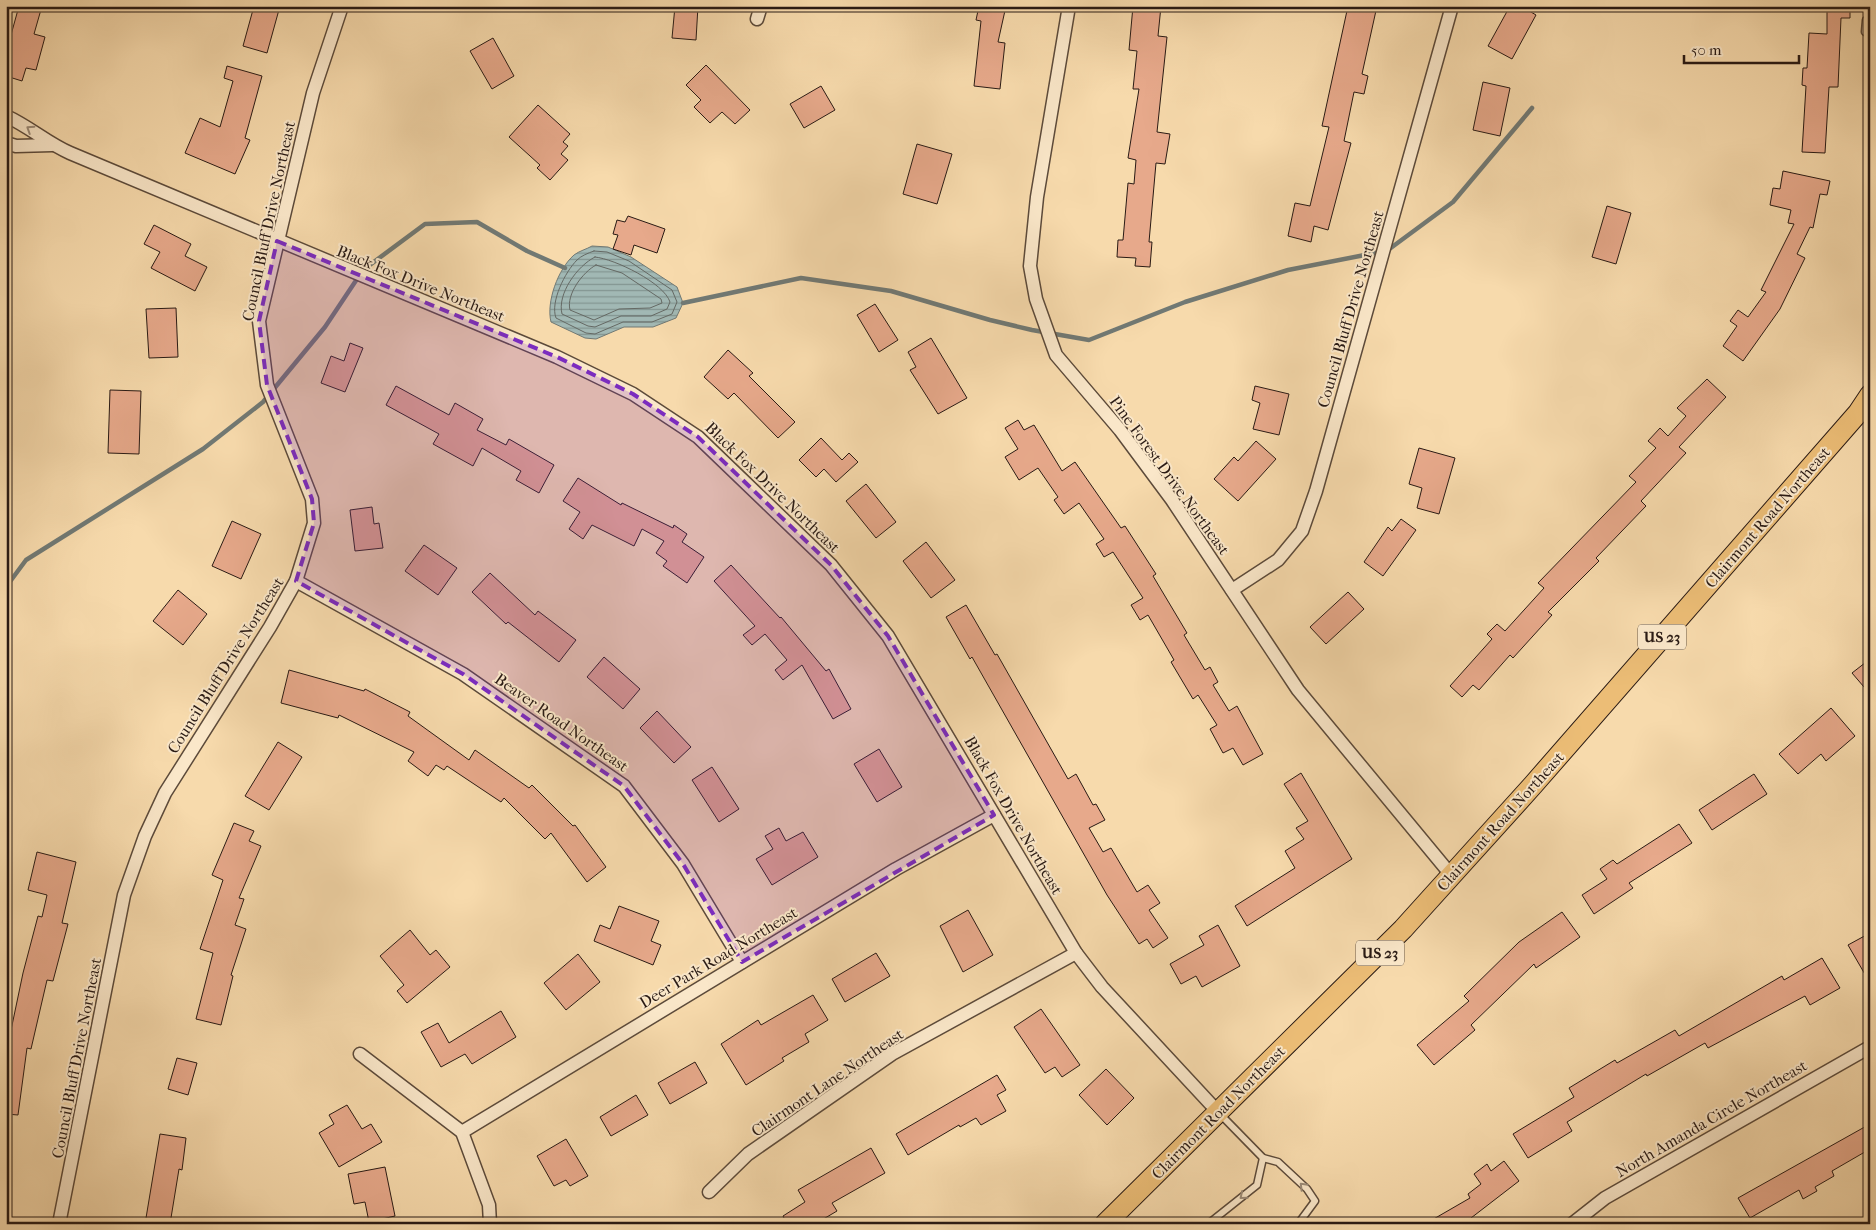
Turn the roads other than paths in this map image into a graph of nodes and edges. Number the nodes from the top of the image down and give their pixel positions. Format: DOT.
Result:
graph roads {
  1 [pos="342,6"];
  2 [pos="761,6"];
  3 [pos="1069,6"];
  4 [pos="1452,6"];
  5 [pos="1870,18"];
  6 [pos="757,19"];
  7 [pos="1870,35"];
  8 [pos="6,116"];
  9 [pos="6,143"];
  10 [pos="52,145"];
  11 [pos="277,241"];
  12 [pos="1870,395"];
  13 [pos="296,581"];
  14 [pos="1232,590"];
  15 [pos="994,815"];
  16 [pos="1452,876"];
  17 [pos="1076,953"];
  18 [pos="742,962"];
  19 [pos="1870,1046"];
  20 [pos="360,1054"];
  21 [pos="1218,1112"];
  22 [pos="462,1132"];
  23 [pos="1263,1158"];
  24 [pos="709,1192"];
  25 [pos="59,1224"];
  26 [pos="490,1224"];
  27 [pos="1105,1224"];
  28 [pos="1208,1224"];
  29 [pos="1298,1224"];
  30 [pos="1572,1224"];
  1 -- 11 [label="street, Council Bluff Drive Northeast"];
  2 -- 6 [label="street"];
  3 -- 14 [label="street, Pine Forest Drive Northeast"];
  4 -- 14 [label="street, Council Bluff Drive Northeast"];
  5 -- 7 [label="lane"];
  10 -- 8 [label="street, Black Fox Drive Northeast, one-way"];
  9 -- 10 [label="street, Black Fox Drive Northeast"];
  10 -- 11 [label="street, Black Fox Drive Northeast"];
  11 -- 13 [label="street, Council Bluff Drive Northeast"];
  11 -- 15 [label="street, Black Fox Drive Northeast"];
  12 -- 16 [label="main road, Clairmont Road Northeast / US 23"];
  13 -- 18 [label="street, Beaver Road Northeast"];
  13 -- 25 [label="street, Council Bluff Drive Northeast"];
  14 -- 16 [label="street, Pine Forest Drive Northeast"];
  15 -- 17 [label="street, Black Fox Drive Northeast"];
  15 -- 18 [label="street, Deer Park Road Northeast"];
  16 -- 21 [label="main road, Clairmont Road Northeast / US 23"];
  17 -- 21 [label="street, Black Fox Drive Northeast"];
  17 -- 24 [label="street, Clairmont Lane Northeast"];
  18 -- 22 [label="street, Deer Park Road Northeast"];
  19 -- 30 [label="street, North Amanda Circle Northeast"];
  20 -- 22 [label="street"];
  21 -- 23 [label="lane"];
  21 -- 27 [label="main road, Clairmont Road Northeast / US 23"];
  22 -- 26 [label="street"];
  23 -- 28 [label="lane, one-way"];
  29 -- 23 [label="lane, one-way"];
}
